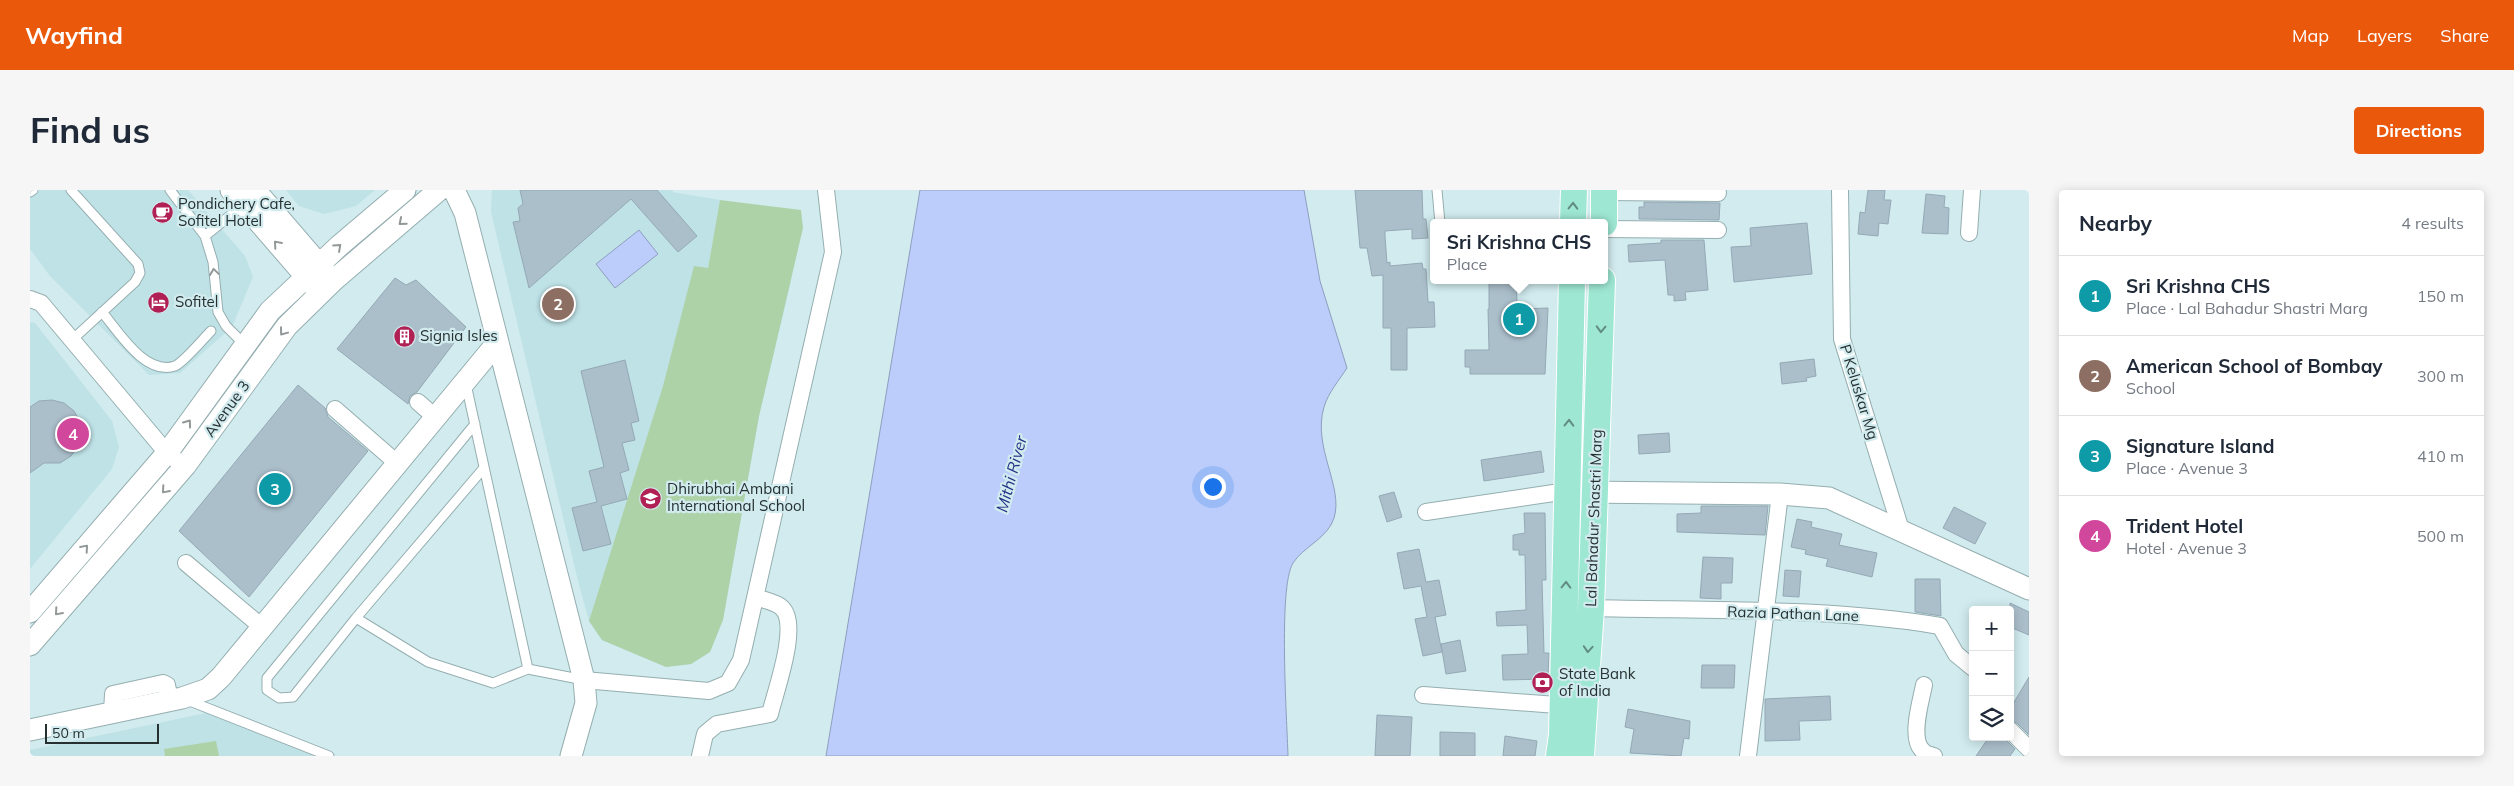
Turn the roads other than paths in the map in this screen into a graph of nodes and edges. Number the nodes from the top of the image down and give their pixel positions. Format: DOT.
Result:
graph roads {
  1 [pos="33,190"];
  2 [pos="71,190"];
  3 [pos="170,190"];
  4 [pos="404,190"];
  5 [pos="439,190"];
  6 [pos="454,190"];
  7 [pos="826,190"];
  8 [pos="1437,190"];
  9 [pos="1574,190"];
  10 [pos="1840,190"];
  11 [pos="1972,190"];
  12 [pos="1604,191"];
  13 [pos="30,192"];
  14 [pos="1718,193"];
  15 [pos="243,195"];
  16 [pos="1440,219"];
  17 [pos="1573,219"];
  18 [pos="1604,219"];
  19 [pos="1608,228"];
  20 [pos="1718,230"];
  21 [pos="1969,233"];
  22 [pos="205,236"];
  23 [pos="312,271"];
  24 [pos="1572,284"];
  25 [pos="1602,284"];
  26 [pos="327,287"];
  27 [pos="30,299"];
  28 [pos="102,312"];
  29 [pos="211,332"];
  30 [pos="72,340"];
  31 [pos="497,343"];
  32 [pos="245,345"];
  33 [pos="465,381"];
  34 [pos="418,402"];
  35 [pos="335,409"];
  36 [pos="436,417"];
  37 [pos="475,424"];
  38 [pos="167,453"];
  39 [pos="397,463"];
  40 [pos="186,466"];
  41 [pos="483,469"];
  42 [pos="1568,491"];
  43 [pos="1596,492"];
  44 [pos="1780,494"];
  45 [pos="1426,512"];
  46 [pos="1901,530"];
  47 [pos="186,564"];
  48 [pos="2029,589"];
  49 [pos="756,597"];
  50 [pos="1591,608"];
  51 [pos="30,612"];
  52 [pos="1766,612"];
  53 [pos="356,618"];
  54 [pos="262,627"];
  55 [pos="30,645"];
  56 [pos="1969,665"];
  57 [pos="528,669"];
  58 [pos="584,680"];
  59 [pos="1924,685"];
  60 [pos="1423,695"];
  61 [pos="176,699"];
  62 [pos="1574,706"];
  63 [pos="30,730"];
  64 [pos="2014,734"];
  65 [pos="2029,749"];
  66 [pos="329,756"];
  67 [pos="571,756"];
  68 [pos="700,756"];
  69 [pos="1559,756"];
  70 [pos="1581,756"];
  71 [pos="1748,756"];
  72 [pos="1934,756"];
  1 -- 13 [label="lane"];
  2 -- 28 [label="lane"];
  3 -- 22 [label="lane"];
  23 -- 4 [label="street, Avenue 3, one-way"];
  5 -- 26 [label="street, Avenue 3, one-way"];
  6 -- 31 [label="street"];
  7 -- 49 [label="street"];
  8 -- 16 [label="lane"];
  17 -- 9 [label="main road, one-way"];
  10 -- 46 [label="street, P Keluskar Mg"];
  11 -- 21 [label="street"];
  12 -- 14 [label="street"];
  12 -- 18 [label="main road"];
  15 -- 22 [label="lane"];
  15 -- 23 [label="street"];
  19 -- 20 [label="street"];
  32 -- 22 [label="lane, one-way"];
  23 -- 26 [label="street"];
  23 -- 32 [label="street, Avenue 3"];
  42 -- 24 [label="main road, Lal Bahadur Shastri Marg, one-way"];
  25 -- 43 [label="main road, Lal Bahadur Shastri Marg, one-way"];
  26 -- 40 [label="street, Avenue 3, one-way"];
  27 -- 30 [label="street"];
  28 -- 29 [label="lane"];
  28 -- 30 [label="lane"];
  30 -- 38 [label="street"];
  31 -- 33 [label="street"];
  31 -- 58 [label="street"];
  38 -- 32 [label="street, Avenue 3, one-way"];
  33 -- 36 [label="street"];
  33 -- 37 [label="lane"];
  34 -- 36 [label="street"];
  35 -- 39 [label="street"];
  36 -- 39 [label="street"];
  37 -- 41 [label="lane"];
  37 -- 53 [label="lane"];
  38 -- 40 [label="street"];
  51 -- 38 [label="street, Avenue 3, one-way"];
  39 -- 54 [label="street"];
  40 -- 55 [label="street, Avenue 3, one-way"];
  41 -- 53 [label="lane"];
  41 -- 57 [label="lane"];
  42 -- 43 [label="street"];
  42 -- 45 [label="street"];
  62 -- 42 [label="main road, Lal Bahadur Shastri Marg, one-way"];
  43 -- 44 [label="street"];
  43 -- 50 [label="main road, Lal Bahadur Shastri Marg"];
  44 -- 46 [label="street"];
  44 -- 52 [label="street"];
  46 -- 48 [label="street"];
  47 -- 54 [label="street"];
  49 -- 58 [label="street"];
  49 -- 68 [label="street"];
  50 -- 52 [label="street, Razia Pathan Lane"];
  50 -- 62 [label="main road, Lal Bahadur Shastri Marg, one-way"];
  52 -- 56 [label="street, Razia Pathan Lane"];
  52 -- 71 [label="street"];
  53 -- 57 [label="lane"];
  54 -- 61 [label="street"];
  57 -- 58 [label="lane"];
  58 -- 67 [label="street"];
  59 -- 72 [label="street"];
  60 -- 62 [label="street"];
  61 -- 63 [label="street"];
  61 -- 66 [label="lane"];
  62 -- 69 [label="main road, Lal Bahadur Shastri Marg"];
  62 -- 70 [label="main road, Lal Bahadur Shastri Marg"];
  64 -- 65 [label="street"];
}
